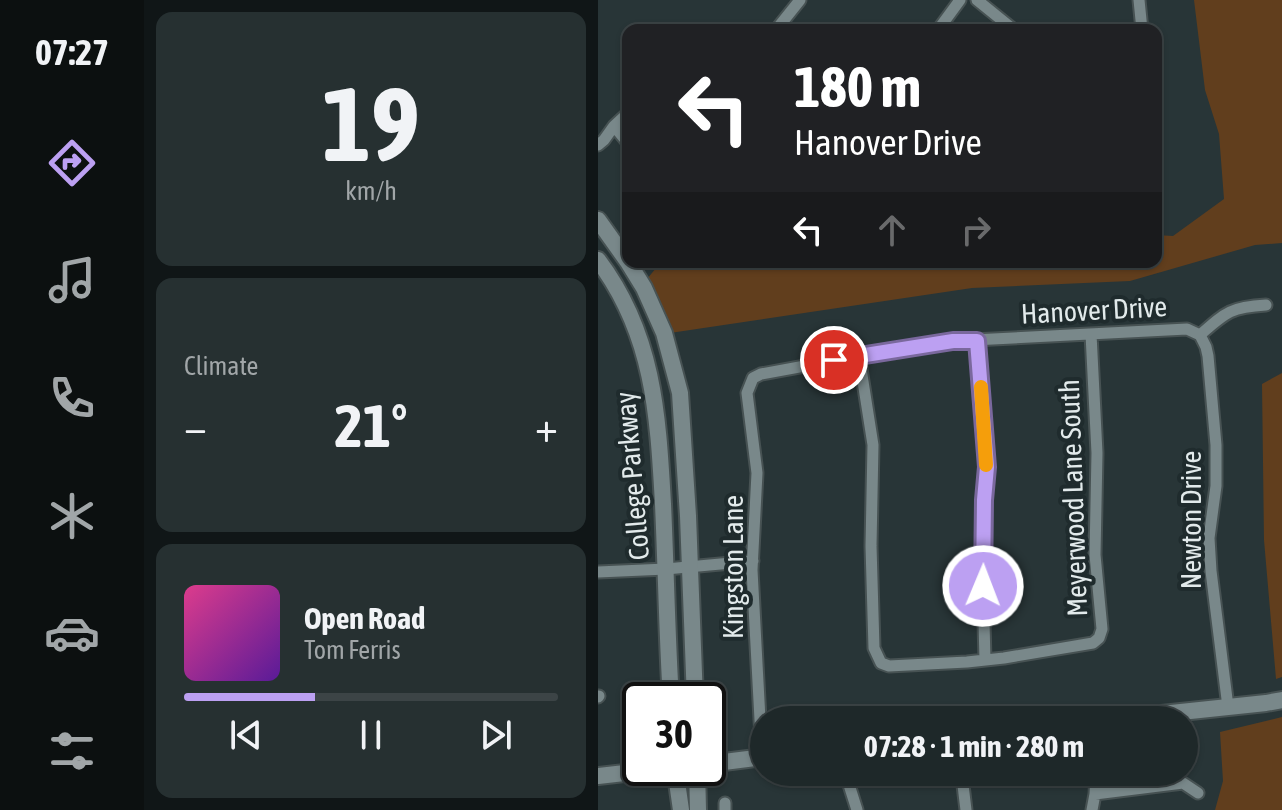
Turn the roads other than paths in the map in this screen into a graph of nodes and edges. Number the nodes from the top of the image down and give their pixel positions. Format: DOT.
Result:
graph roads {
  1 [pos="800,0"];
  2 [pos="960,0"];
  3 [pos="977,0"];
  4 [pos="1139,0"];
  5 [pos="781,24"];
  6 [pos="942,24"];
  7 [pos="1007,24"];
  8 [pos="1141,24"];
  9 [pos="622,119"];
  10 [pos="614,126"];
  11 [pos="598,131"];
  12 [pos="622,136"];
  13 [pos="598,145"];
  14 [pos="598,220"];
  15 [pos="622,254"];
  16 [pos="598,260"];
  17 [pos="632,268"];
  18 [pos="1266,305"];
  19 [pos="1091,334"];
  20 [pos="1200,335"];
  21 [pos="977,341"];
  22 [pos="859,356"];
  23 [pos="753,378"];
  24 [pos="753,561"];
  25 [pos="690,566"];
  26 [pos="666,569"];
  27 [pos="598,572"];
  28 [pos="985,660"];
  29 [pos="670,682"];
  30 [pos="694,682"];
  31 [pos="1282,700"];
  32 [pos="759,706"];
  33 [pos="1228,707"];
  34 [pos="1198,710"];
  35 [pos="750,759"];
  36 [pos="726,762"];
  37 [pos="622,773"];
  38 [pos="598,776"];
  39 [pos="678,786"];
  40 [pos="697,786"];
  41 [pos="849,786"];
  42 [pos="963,786"];
  43 [pos="1095,786"];
  44 [pos="1198,793"];
  45 [pos="1095,794"];
  46 [pos="681,810"];
  47 [pos="698,810"];
  48 [pos="857,810"];
  49 [pos="966,810"];
  50 [pos="1092,810"];
  1 -- 5 [label="street"];
  2 -- 6 [label="street"];
  3 -- 7 [label="street"];
  4 -- 8 [label="street"];
  9 -- 10 [label="street"];
  10 -- 11 [label="street"];
  10 -- 12 [label="street"];
  10 -- 13 [label="street"];
  14 -- 15 [label="main road, College Parkway"];
  16 -- 26 [label="main road, College Parkway"];
  17 -- 25 [label="main road, College Parkway"];
  18 -- 20 [label="street"];
  19 -- 20 [label="street, Hanover Drive"];
  19 -- 21 [label="street, Hanover Drive"];
  19 -- 28 [label="street, Meyerwood Lane South"];
  20 -- 33 [label="street, Newton Drive"];
  21 -- 22 [label="street, Hanover Drive"];
  21 -- 28 [label="street"];
  22 -- 23 [label="street, Hanover Drive"];
  22 -- 28 [label="street, Meyerwood Lane South"];
  23 -- 24 [label="street, Kingston Lane"];
  24 -- 25 [label="street"];
  24 -- 32 [label="street, Kingston Lane"];
  25 -- 26 [label="street"];
  25 -- 30 [label="main road, College Parkway"];
  26 -- 27 [label="street"];
  26 -- 29 [label="main road, College Parkway"];
  31 -- 33 [label="main road"];
  33 -- 34 [label="main road"];
  35 -- 36 [label="main road"];
  37 -- 38 [label="main road"];
  39 -- 46 [label="main road"];
  40 -- 47 [label="main road"];
  41 -- 48 [label="street"];
  42 -- 49 [label="street"];
  43 -- 45 [label="street"];
  44 -- 45 [label="street"];
  45 -- 50 [label="street"];
}
